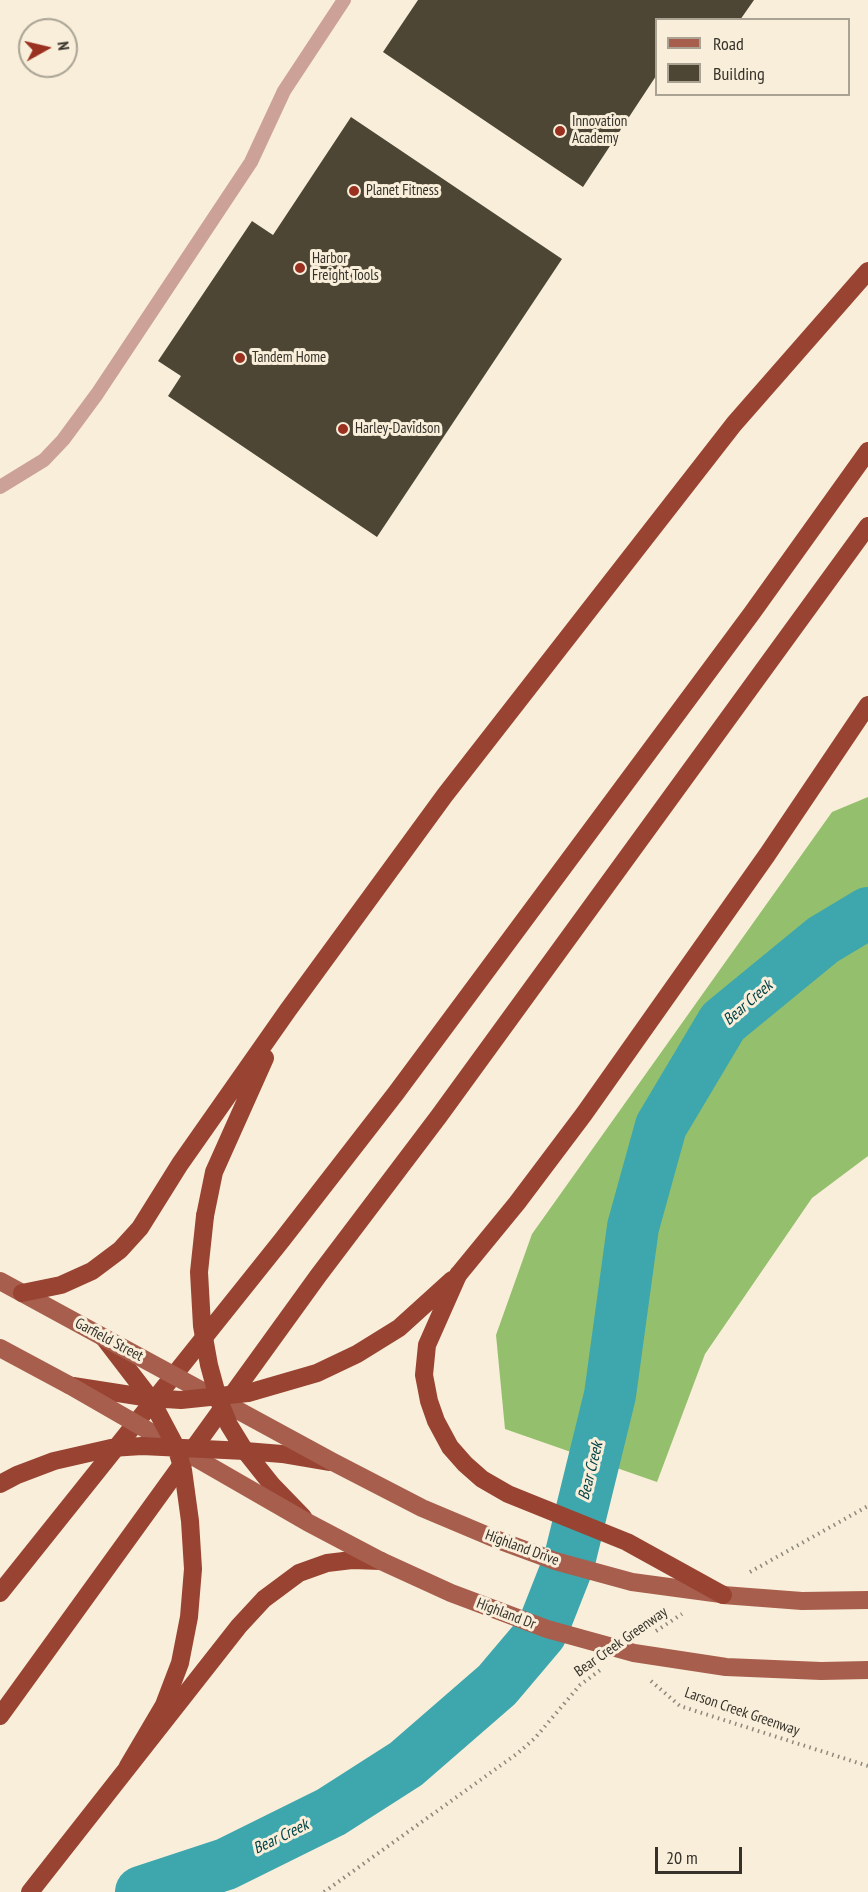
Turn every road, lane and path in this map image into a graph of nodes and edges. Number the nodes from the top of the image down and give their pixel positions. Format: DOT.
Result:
graph roads {
  1 [pos="344,0"];
  2 [pos="868,272"];
  3 [pos="868,451"];
  4 [pos="0,488"];
  5 [pos="868,526"];
  6 [pos="868,705"];
  7 [pos="288,1010"];
  8 [pos="458,1275"];
  9 [pos="0,1281"];
  10 [pos="22,1293"];
  11 [pos="104,1336"];
  12 [pos="0,1348"];
  13 [pos="69,1385"];
  14 [pos="150,1398"];
  15 [pos="218,1398"];
  16 [pos="176,1447"];
  17 [pos="245,1451"];
  18 [pos="333,1462"];
  19 [pos="0,1484"];
  20 [pos="868,1506"];
  21 [pos="307,1522"];
  22 [pos="381,1561"];
  23 [pos="744,1575"];
  24 [pos="0,1593"];
  25 [pos="723,1595"];
  26 [pos="868,1600"];
  27 [pos="685,1612"];
  28 [pos="655,1632"];
  29 [pos="608,1665"];
  30 [pos="868,1670"];
  31 [pos="647,1678"];
  32 [pos="0,1716"];
  33 [pos="128,1766"];
  34 [pos="868,1766"];
  35 [pos="30,1892"];
  36 [pos="324,1892"];
  1 -- 4 [label="lane"];
  2 -- 7 [label="highway"];
  3 -- 24 [label="highway"];
  5 -- 32 [label="highway"];
  6 -- 8 [label="highway"];
  7 -- 10 [label="highway"];
  7 -- 15 [label="highway, bridge"];
  8 -- 15 [label="highway, bridge"];
  8 -- 25 [label="highway, bridge"];
  9 -- 10 [label="main road, Garfield Street"];
  10 -- 11 [label="main road, Garfield Street"];
  11 -- 14 [label="highway, bridge"];
  11 -- 15 [label="main road, Garfield Street, bridge"];
  12 -- 13 [label="main road"];
  13 -- 14 [label="highway, bridge"];
  13 -- 16 [label="main road, bridge"];
  14 -- 15 [label="highway, bridge"];
  14 -- 16 [label="highway, bridge"];
  15 -- 17 [label="highway, bridge"];
  15 -- 18 [label="main road, bridge"];
  16 -- 17 [label="highway, bridge"];
  16 -- 19 [label="highway, bridge"];
  16 -- 21 [label="main road, Highland Dr, bridge"];
  16 -- 33 [label="highway, bridge"];
  17 -- 18 [label="highway, bridge"];
  17 -- 21 [label="highway, bridge"];
  18 -- 25 [label="main road, Highland Drive, bridge"];
  20 -- 23 [label="path"];
  21 -- 22 [label="main road, Highland Dr, bridge"];
  22 -- 30 [label="main road, Highland Dr, bridge"];
  22 -- 33 [label="highway, bridge"];
  25 -- 26 [label="main road"];
  27 -- 28 [label="path, Bear Creek Greenway"];
  29 -- 36 [label="path, Bear Creek Greenway"];
  31 -- 34 [label="path, Larson Creek Greenway"];
  33 -- 35 [label="highway"];
}
